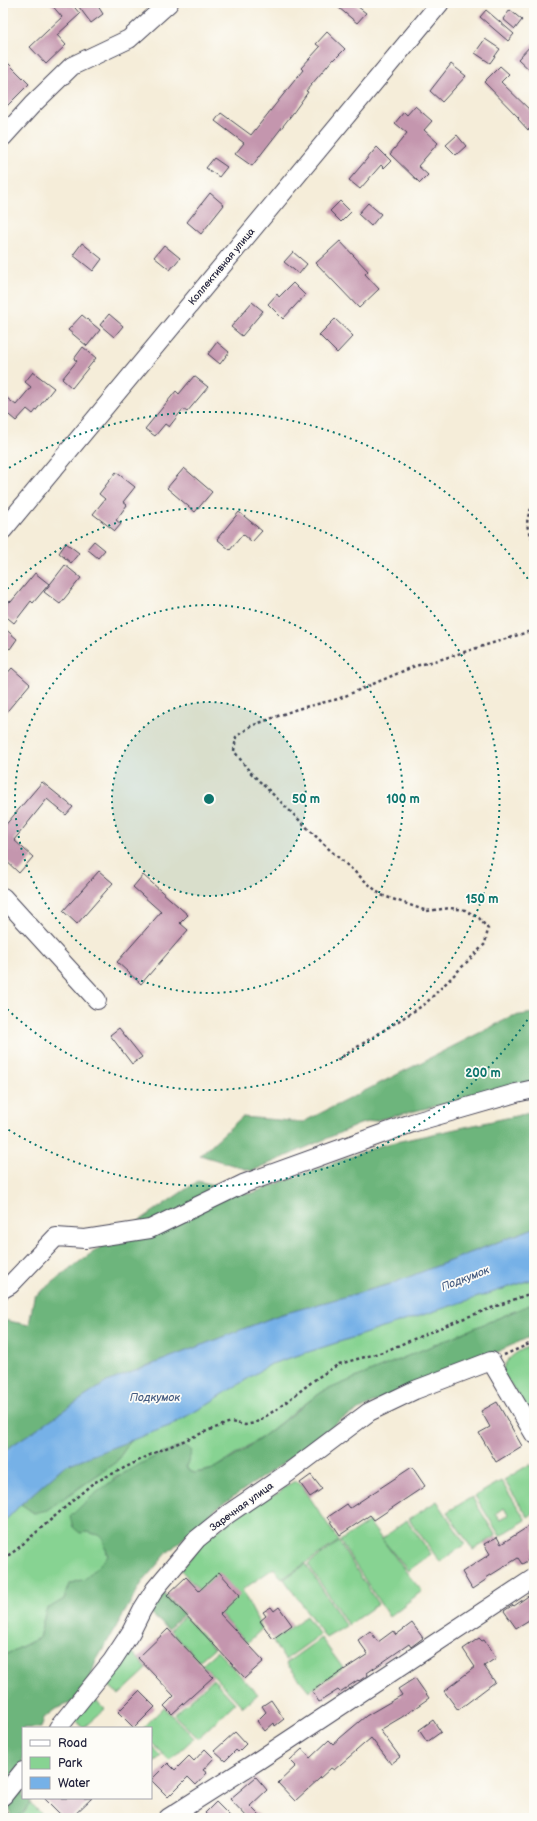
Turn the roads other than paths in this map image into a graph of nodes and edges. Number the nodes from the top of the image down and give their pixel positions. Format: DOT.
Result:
graph roads {
  1 [pos="168,3"];
  2 [pos="440,3"];
  3 [pos="3,137"];
  4 [pos="3,530"];
  5 [pos="3,897"];
  6 [pos="97,1000"];
  7 [pos="534,1089"];
  8 [pos="3,1289"];
  9 [pos="534,1434"];
  10 [pos="534,1578"];
  11 [pos="59,1727"];
  12 [pos="22,1772"];
  13 [pos="3,1796"];
  14 [pos="168,1818"];
  1 -- 3 [label="street"];
  2 -- 4 [label="street, Коллективная улица"];
  5 -- 6 [label="street"];
  7 -- 8 [label="street"];
  9 -- 11 [label="street, Заречная улица"];
  10 -- 14 [label="street"];
  12 -- 13 [label="street"];
}
